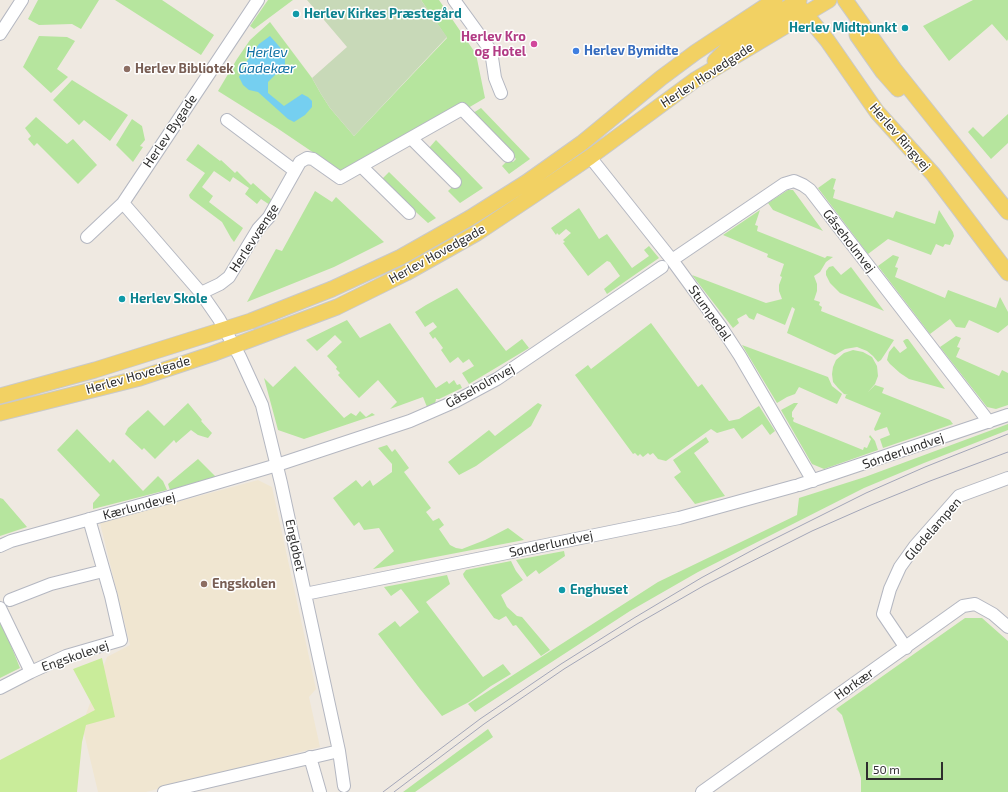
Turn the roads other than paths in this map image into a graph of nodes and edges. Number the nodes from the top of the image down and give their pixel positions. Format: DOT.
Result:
graph roads {
  1 [pos="22,0"];
  2 [pos="258,0"];
  3 [pos="454,0"];
  4 [pos="775,0"];
  5 [pos="831,0"];
  6 [pos="845,0"];
  7 [pos="801,3"];
  8 [pos="0,34"];
  9 [pos="501,93"];
  10 [pos="931,117"];
  11 [pos="227,120"];
  12 [pos="411,138"];
  13 [pos="508,156"];
  14 [pos="590,157"];
  15 [pos="361,166"];
  16 [pos="295,171"];
  17 [pos="455,182"];
  18 [pos="122,203"];
  19 [pos="1008,212"];
  20 [pos="409,213"];
  21 [pos="87,236"];
  22 [pos="672,260"];
  23 [pos="662,267"];
  24 [pos="1008,273"];
  25 [pos="201,293"];
  26 [pos="225,330"];
  27 [pos="234,346"];
  28 [pos="0,396"];
  29 [pos="0,413"];
  30 [pos="1008,415"];
  31 [pos="989,422"];
  32 [pos="277,465"];
  33 [pos="1008,478"];
  34 [pos="813,481"];
  35 [pos="89,519"];
  36 [pos="0,546"];
  37 [pos="104,571"];
  38 [pos="305,594"];
  39 [pos="5,604"];
  40 [pos="1008,627"];
  41 [pos="906,648"];
  42 [pos="31,672"];
  43 [pos="0,688"];
  44 [pos="339,750"];
  45 [pos="310,757"];
  46 [pos="344,786"];
  47 [pos="164,792"];
  48 [pos="320,792"];
  49 [pos="702,792"];
  1 -- 8 [label="street"];
  2 -- 18 [label="street, Herlev Bygade"];
  3 -- 9 [label="street"];
  4 -- 26 [label="main road, Herlev Hovedgade"];
  5 -- 7 [label="main road, Herlev Hovedgade"];
  5 -- 10 [label="main road"];
  6 -- 10 [label="main road"];
  7 -- 14 [label="main road, Herlev Hovedgade"];
  7 -- 24 [label="main road, Herlev Ringvej"];
  10 -- 19 [label="main road"];
  11 -- 16 [label="street"];
  12 -- 13 [label="street, Herlevvænge"];
  12 -- 15 [label="street, Herlevvænge"];
  12 -- 17 [label="street"];
  14 -- 22 [label="street, Stumpedal"];
  14 -- 27 [label="main road, Herlev Hovedgade"];
  15 -- 16 [label="street, Herlevvænge"];
  15 -- 20 [label="street"];
  16 -- 25 [label="street, Herlevvænge"];
  18 -- 21 [label="street, Herlev Bygade"];
  18 -- 25 [label="street"];
  22 -- 31 [label="street, Gåseholmvej"];
  22 -- 34 [label="street, Stumpedal"];
  23 -- 32 [label="street, Gåseholmvej"];
  25 -- 26 [label="street"];
  26 -- 27 [label="street"];
  26 -- 28 [label="main road, Herlev Hovedgade"];
  27 -- 29 [label="main road, Herlev Hovedgade"];
  27 -- 32 [label="street, Engløbet"];
  30 -- 31 [label="street, Sønderlundvej"];
  31 -- 34 [label="street, Sønderlundvej"];
  32 -- 35 [label="street, Kærlundevej"];
  32 -- 38 [label="street, Engløbet"];
  33 -- 41 [label="street, Glødelampen"];
  34 -- 38 [label="street, Sønderlundvej"];
  35 -- 36 [label="street, Kærlundevej"];
  35 -- 37 [label="street, Engskolevej"];
  37 -- 39 [label="street, Engskolevej"];
  37 -- 42 [label="street, Engskolevej"];
  38 -- 44 [label="street, Engløbet"];
  39 -- 42 [label="street, Engskolevej"];
  40 -- 41 [label="street, Hørkær"];
  41 -- 49 [label="street, Hørkær"];
  42 -- 43 [label="street, Engskolevej"];
  44 -- 45 [label="street"];
  44 -- 46 [label="street, Engløbet"];
  45 -- 47 [label="street"];
  45 -- 48 [label="street"];
}
